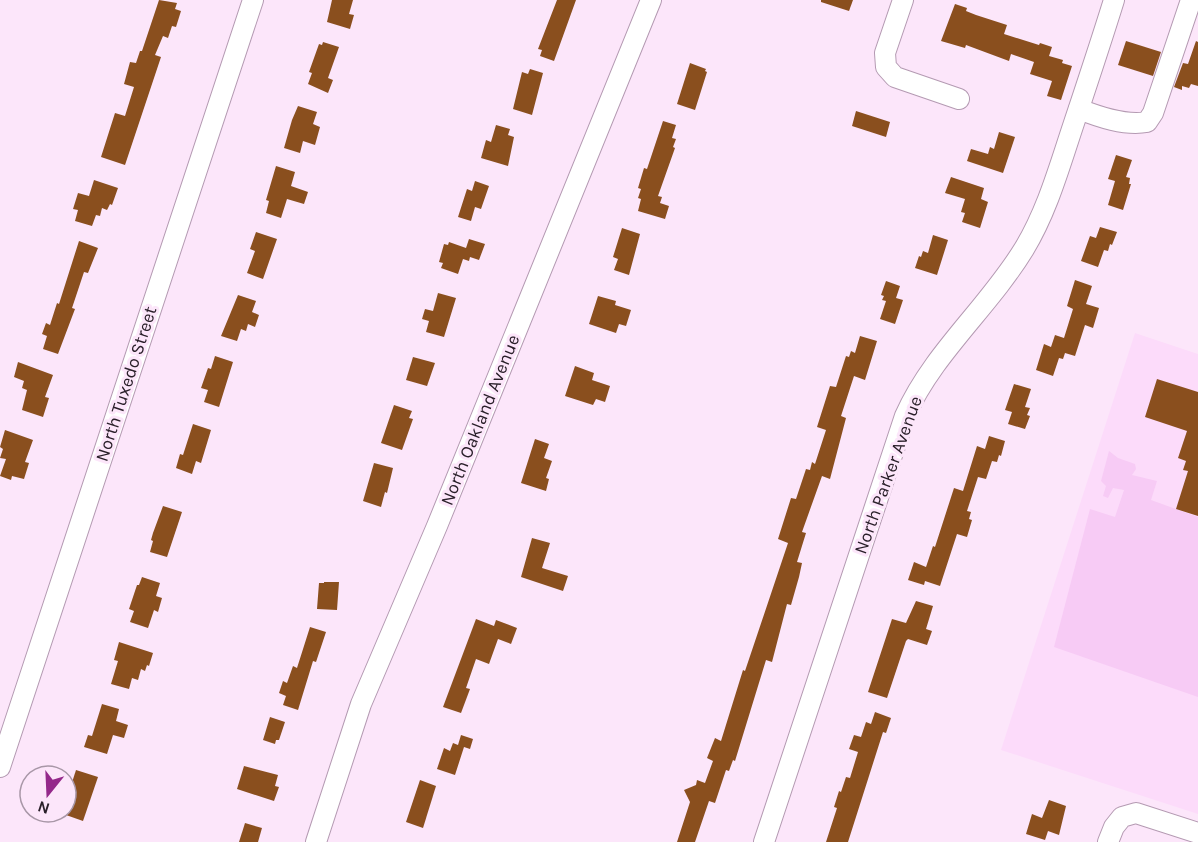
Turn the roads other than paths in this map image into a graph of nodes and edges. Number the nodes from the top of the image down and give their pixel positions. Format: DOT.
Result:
graph roads {
  1 [pos="253,0"];
  2 [pos="651,0"];
  3 [pos="903,0"];
  4 [pos="1114,0"];
  5 [pos="1191,0"];
  6 [pos="959,99"];
  7 [pos="1079,109"];
  8 [pos="0,768"];
  9 [pos="1198,833"];
  10 [pos="316,842"];
  11 [pos="764,842"];
  12 [pos="1108,842"];
  1 -- 8 [label="street, North Tuxedo Street"];
  2 -- 10 [label="street, North Oakland Avenue"];
  3 -- 6 [label="street"];
  4 -- 7 [label="street, North Parker Avenue"];
  5 -- 7 [label="street"];
  7 -- 11 [label="street, North Parker Avenue"];
  9 -- 12 [label="street"];
}
